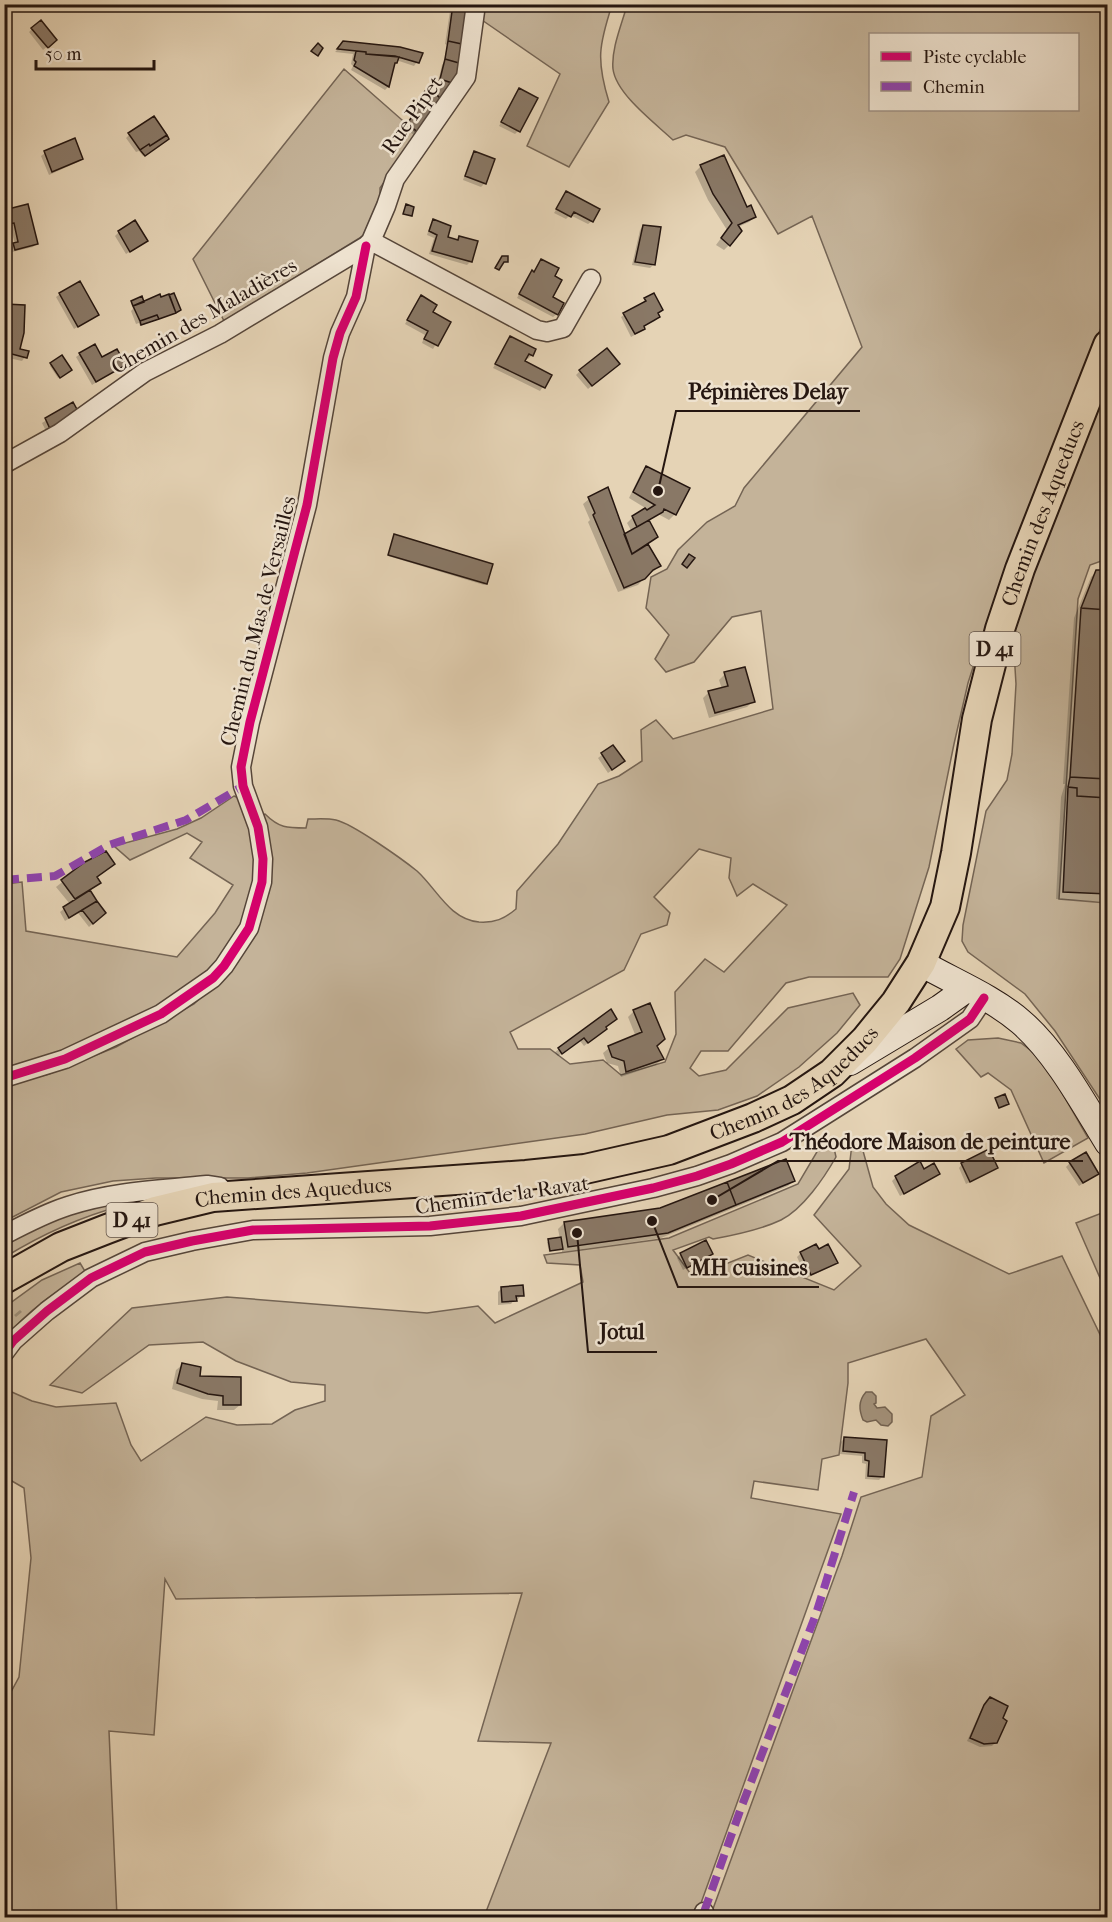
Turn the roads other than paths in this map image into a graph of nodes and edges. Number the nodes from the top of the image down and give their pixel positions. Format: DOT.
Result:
graph roads {
  1 [pos="476,4"];
  2 [pos="369,244"];
  3 [pos="591,279"];
  4 [pos="1107,345"];
  5 [pos="7,457"];
  6 [pos="921,963"];
  7 [pos="976,993"];
  8 [pos="832,1073"];
  9 [pos="4,1078"];
  10 [pos="1107,1143"];
  11 [pos="269,1192"];
  12 [pos="4,1235"];
  13 [pos="4,1279"];
  14 [pos="4,1353"];
  1 -- 2 [label="street, Rue Pipet"];
  2 -- 3 [label="street"];
  2 -- 5 [label="street, Chemin des Maladières"];
  2 -- 9 [label="street, Chemin du Mas de Versailles"];
  4 -- 6 [label="main road, Chemin des Aqueducs / D 41"];
  6 -- 7 [label="street"];
  6 -- 8 [label="main road, Chemin des Aqueducs / D 41"];
  7 -- 8 [label="street"];
  7 -- 10 [label="street"];
  7 -- 14 [label="street, Chemin de la Ravat"];
  8 -- 11 [label="main road, Chemin des Aqueducs / D 41"];
  11 -- 12 [label="street"];
  11 -- 13 [label="main road, Chemin des Aqueducs / D 41"];
}
